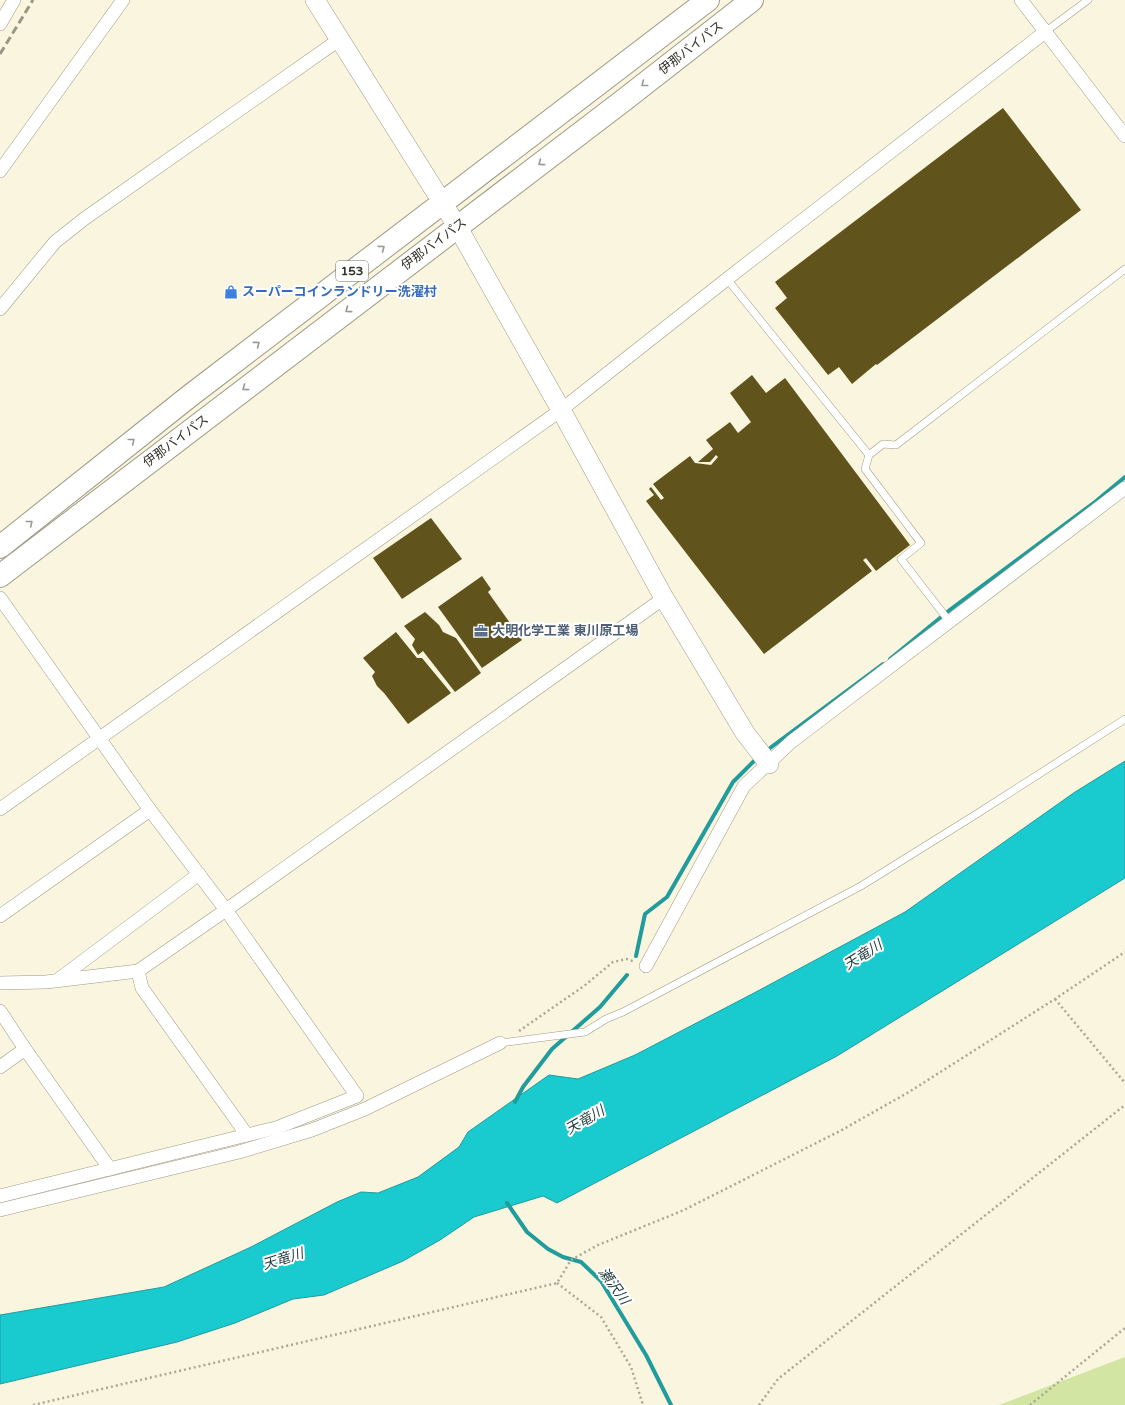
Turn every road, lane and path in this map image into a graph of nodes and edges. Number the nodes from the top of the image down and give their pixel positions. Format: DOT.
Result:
graph roads {
  1 [pos="14,0"];
  2 [pos="123,0"];
  3 [pos="315,0"];
  4 [pos="708,0"];
  5 [pos="752,0"];
  6 [pos="1020,0"];
  7 [pos="1088,0"];
  8 [pos="0,24"];
  9 [pos="1045,32"];
  10 [pos="340,39"];
  11 [pos="1125,136"];
  12 [pos="0,171"];
  13 [pos="443,202"];
  14 [pos="457,226"];
  15 [pos="1125,269"];
  16 [pos="727,278"];
  17 [pos="0,309"];
  18 [pos="561,410"];
  19 [pos="869,456"];
  20 [pos="1125,488"];
  21 [pos="0,547"];
  22 [pos="0,576"];
  23 [pos="0,598"];
  24 [pos="664,598"];
  25 [pos="949,620"];
  26 [pos="1125,719"];
  27 [pos="99,738"];
  28 [pos="764,758"];
  29 [pos="0,809"];
  30 [pos="150,810"];
  31 [pos="199,874"];
  32 [pos="226,910"];
  33 [pos="0,916"];
  34 [pos="1125,952"];
  35 [pos="646,966"];
  36 [pos="138,971"];
  37 [pos="59,979"];
  38 [pos="0,983"];
  39 [pos="1055,999"];
  40 [pos="0,1011"];
  41 [pos="500,1043"];
  42 [pos="25,1050"];
  43 [pos="0,1067"];
  44 [pos="1125,1083"];
  45 [pos="1125,1105"];
  46 [pos="247,1135"];
  47 [pos="110,1169"];
  48 [pos="0,1196"];
  49 [pos="0,1210"];
  50 [pos="557,1283"];
  51 [pos="1125,1328"];
  52 [pos="32,1405"];
  53 [pos="643,1405"];
  54 [pos="759,1405"];
  55 [pos="1030,1405"];
  1 -- 8 [label="street"];
  2 -- 12 [label="street"];
  3 -- 10 [label="street"];
  4 -- 13 [label="highway, 伊那バイパス / 153"];
  5 -- 14 [label="highway, 伊那バイパス / 153, one-way"];
  6 -- 9 [label="street"];
  7 -- 9 [label="lane"];
  9 -- 11 [label="street"];
  9 -- 16 [label="street"];
  10 -- 13 [label="street"];
  10 -- 17 [label="street"];
  13 -- 14 [label="street"];
  21 -- 13 [label="highway, 伊那バイパス / 153, one-way"];
  14 -- 18 [label="street"];
  14 -- 22 [label="highway, 伊那バイパス / 153, one-way"];
  15 -- 19 [label="lane"];
  16 -- 18 [label="street"];
  16 -- 19 [label="lane"];
  18 -- 24 [label="street"];
  18 -- 27 [label="street"];
  19 -- 25 [label="lane"];
  20 -- 25 [label="street"];
  23 -- 27 [label="street"];
  24 -- 28 [label="street"];
  24 -- 32 [label="street"];
  25 -- 28 [label="street"];
  26 -- 41 [label="lane"];
  27 -- 29 [label="street"];
  27 -- 30 [label="street"];
  28 -- 35 [label="street"];
  30 -- 31 [label="street"];
  30 -- 33 [label="street"];
  31 -- 32 [label="street"];
  31 -- 37 [label="street"];
  32 -- 36 [label="street"];
  32 -- 46 [label="street"];
  34 -- 39 [label="path"];
  35 -- 41 [label="path"];
  36 -- 37 [label="street"];
  36 -- 46 [label="street"];
  37 -- 38 [label="street"];
  39 -- 44 [label="path"];
  39 -- 50 [label="path"];
  40 -- 42 [label="street"];
  41 -- 49 [label="street"];
  42 -- 43 [label="street"];
  42 -- 47 [label="street"];
  45 -- 54 [label="path"];
  46 -- 47 [label="street"];
  47 -- 48 [label="street"];
  50 -- 52 [label="path"];
  50 -- 53 [label="path"];
  51 -- 55 [label="path"];
}
